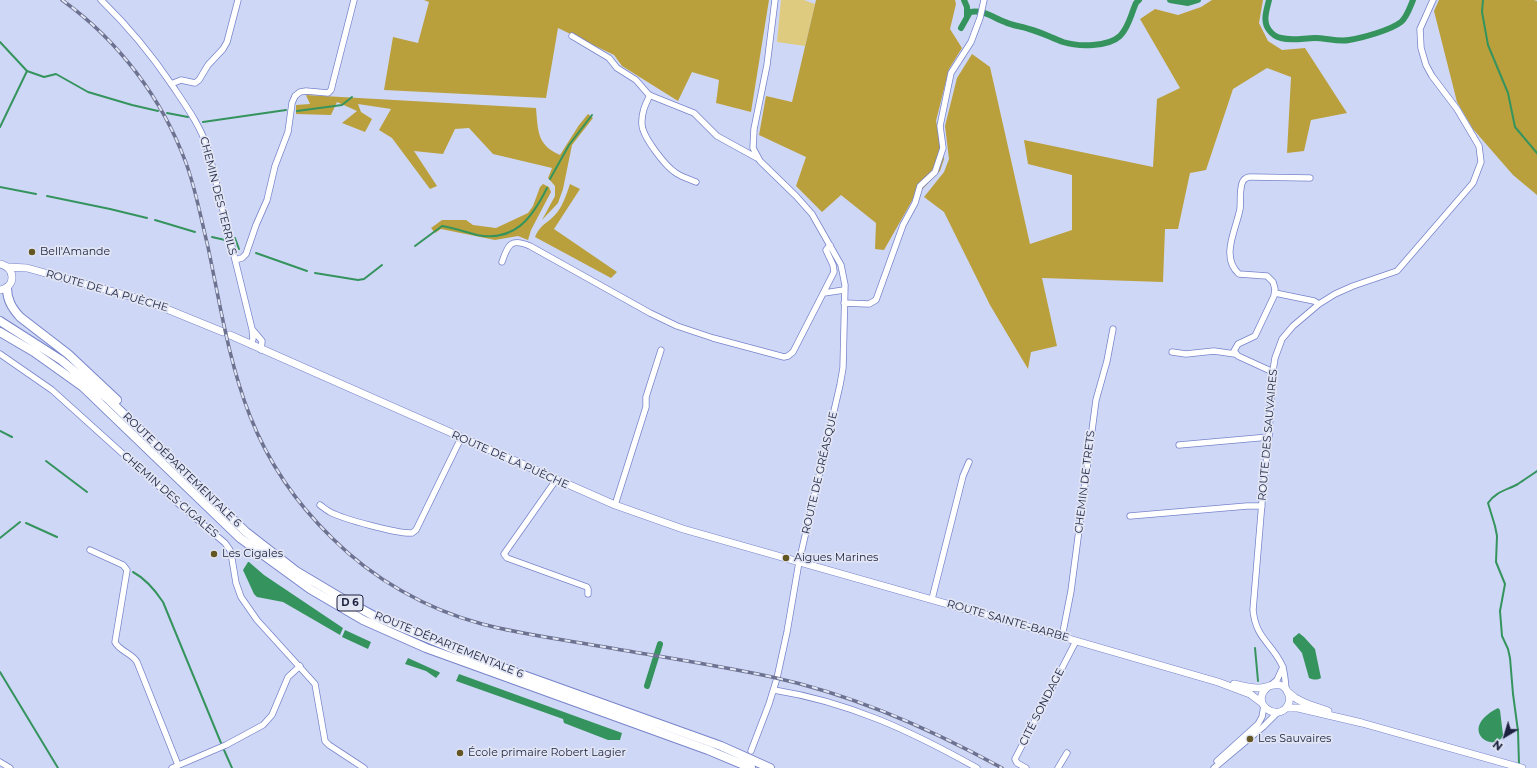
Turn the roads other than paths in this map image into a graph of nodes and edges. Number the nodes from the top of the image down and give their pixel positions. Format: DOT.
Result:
graph roads {
  1 [pos="101,0"];
  2 [pos="238,0"];
  3 [pos="354,0"];
  4 [pos="775,0"];
  5 [pos="984,0"];
  6 [pos="1433,0"];
  7 [pos="572,36"];
  8 [pos="171,84"];
  9 [pos="650,95"];
  10 [pos="758,158"];
  11 [pos="1310,178"];
  12 [pos="696,182"];
  13 [pos="830,245"];
  14 [pos="235,260"];
  15 [pos="502,262"];
  16 [pos="0,264"];
  17 [pos="8,267"];
  18 [pos="35,270"];
  19 [pos="12,280"];
  20 [pos="3,289"];
  21 [pos="844,290"];
  22 [pos="824,293"];
  23 [pos="1275,293"];
  24 [pos="844,303"];
  25 [pos="1319,304"];
  26 [pos="0,321"];
  27 [pos="252,329"];
  28 [pos="1113,329"];
  29 [pos="0,332"];
  30 [pos="0,337"];
  31 [pos="251,345"];
  32 [pos="262,350"];
  33 [pos="661,350"];
  34 [pos="1172,352"];
  35 [pos="0,354"];
  36 [pos="1235,354"];
  37 [pos="1273,372"];
  38 [pos="83,387"];
  39 [pos="1269,437"];
  40 [pos="461,438"];
  41 [pos="1179,445"];
  42 [pos="160,449"];
  43 [pos="969,462"];
  44 [pos="556,480"];
  45 [pos="320,504"];
  46 [pos="615,505"];
  47 [pos="1262,506"];
  48 [pos="1130,516"];
  49 [pos="90,550"];
  50 [pos="799,562"];
  51 [pos="588,594"];
  52 [pos="932,599"];
  53 [pos="1062,637"];
  54 [pos="1076,641"];
  55 [pos="300,666"];
  56 [pos="1283,667"];
  57 [pos="1218,682"];
  58 [pos="1270,685"];
  59 [pos="774,690"];
  60 [pos="1287,691"];
  61 [pos="1263,705"];
  62 [pos="1286,708"];
  63 [pos="1278,712"];
  64 [pos="1362,723"];
  65 [pos="751,751"];
  66 [pos="1067,753"];
  67 [pos="0,762"];
  68 [pos="178,765"];
  69 [pos="10,768"];
  70 [pos="172,768"];
  71 [pos="364,768"];
  72 [pos="751,768"];
  73 [pos="770,768"];
  74 [pos="977,768"];
  75 [pos="1026,768"];
  76 [pos="1058,768"];
  77 [pos="1213,768"];
  78 [pos="1522,768"];
  1 -- 8 [label="street, CHEMIN DES TERRILS"];
  2 -- 8 [label="street"];
  3 -- 14 [label="street"];
  4 -- 10 [label="street"];
  5 -- 24 [label="street"];
  6 -- 25 [label="street, ROUTE DES SAUVAIRES"];
  7 -- 9 [label="street"];
  8 -- 14 [label="street, CHEMIN DES TERRILS"];
  9 -- 10 [label="street"];
  9 -- 12 [label="street"];
  10 -- 13 [label="street, ROUTE DE GRÉASQUE"];
  11 -- 23 [label="street"];
  13 -- 21 [label="street, ROUTE DE GRÉASQUE"];
  13 -- 22 [label="street"];
  14 -- 27 [label="street, CHEMIN DES TERRILS"];
  15 -- 22 [label="street"];
  16 -- 17 [label="main road, ROUTE DE LA PUÈCHE"];
  17 -- 18 [label="main road, ROUTE DE LA PUÈCHE"];
  17 -- 19 [label="main road"];
  18 -- 19 [label="main road, ROUTE DE LA PUÈCHE"];
  18 -- 31 [label="main road, ROUTE DE LA PUÈCHE"];
  19 -- 20 [label="main road"];
  20 -- 42 [label="highway"];
  21 -- 22 [label="street"];
  21 -- 24 [label="street, ROUTE DE GRÉASQUE"];
  23 -- 25 [label="street"];
  23 -- 36 [label="street"];
  24 -- 50 [label="street, ROUTE DE GRÉASQUE"];
  25 -- 37 [label="street, ROUTE DES SAUVAIRES"];
  26 -- 42 [label="highway, ROUTE DÉPARTEMENTALE 6 / D 6"];
  27 -- 31 [label="street, CHEMIN DES TERRILS"];
  27 -- 32 [label="street, CHEMIN DES TERRILS"];
  28 -- 53 [label="street, CHEMIN DE TRETS"];
  29 -- 38 [label="highway, ROUTE DÉPARTEMENTALE 6 / D 6"];
  30 -- 38 [label="highway"];
  31 -- 32 [label="main road, ROUTE DE LA PUÈCHE"];
  32 -- 40 [label="main road, ROUTE DE LA PUÈCHE"];
  33 -- 46 [label="street"];
  34 -- 36 [label="street"];
  35 -- 55 [label="street, CHEMIN DES CIGALES"];
  36 -- 37 [label="street"];
  37 -- 39 [label="street, ROUTE DES SAUVAIRES"];
  38 -- 72 [label="highway, ROUTE DÉPARTEMENTALE 6 / D 6"];
  39 -- 41 [label="street"];
  39 -- 47 [label="street, ROUTE DES SAUVAIRES"];
  40 -- 44 [label="main road, ROUTE DE LA PUÈCHE"];
  40 -- 45 [label="street"];
  42 -- 73 [label="highway, ROUTE DÉPARTEMENTALE 6 / D 6"];
  43 -- 52 [label="street"];
  44 -- 46 [label="main road, ROUTE DE LA PUÈCHE"];
  44 -- 51 [label="street"];
  46 -- 50 [label="main road, ROUTE DE LA PUÈCHE"];
  47 -- 48 [label="street"];
  47 -- 56 [label="street, ROUTE DES SAUVAIRES"];
  49 -- 68 [label="street"];
  50 -- 52 [label="main road, ROUTE SAINTE-BARBE"];
  50 -- 59 [label="street, ROUTE DE GRÉASQUE"];
  52 -- 53 [label="main road, ROUTE SAINTE-BARBE"];
  53 -- 54 [label="main road, ROUTE SAINTE-BARBE"];
  54 -- 57 [label="main road, ROUTE SAINTE-BARBE"];
  54 -- 75 [label="street, CITÉ SONDAGE"];
  55 -- 68 [label="street"];
  55 -- 71 [label="street, CHEMIN DES CIGALES"];
  56 -- 58 [label="street"];
  56 -- 60 [label="street, ROUTE DES SAUVAIRES"];
  57 -- 58 [label="main road, ROUTE SAINTE-BARBE"];
  57 -- 61 [label="main road, ROUTE SAINTE-BARBE"];
  58 -- 60 [label="main road"];
  58 -- 61 [label="main road"];
  59 -- 65 [label="street, ROUTE DE GRÉASQUE"];
  59 -- 74 [label="street"];
  60 -- 62 [label="main road"];
  60 -- 64 [label="main road"];
  61 -- 63 [label="main road"];
  61 -- 77 [label="street"];
  62 -- 63 [label="main road"];
  62 -- 64 [label="main road"];
  63 -- 77 [label="street"];
  64 -- 78 [label="main road"];
  66 -- 76 [label="street"];
  67 -- 69 [label="street"];
  68 -- 70 [label="street"];
}
